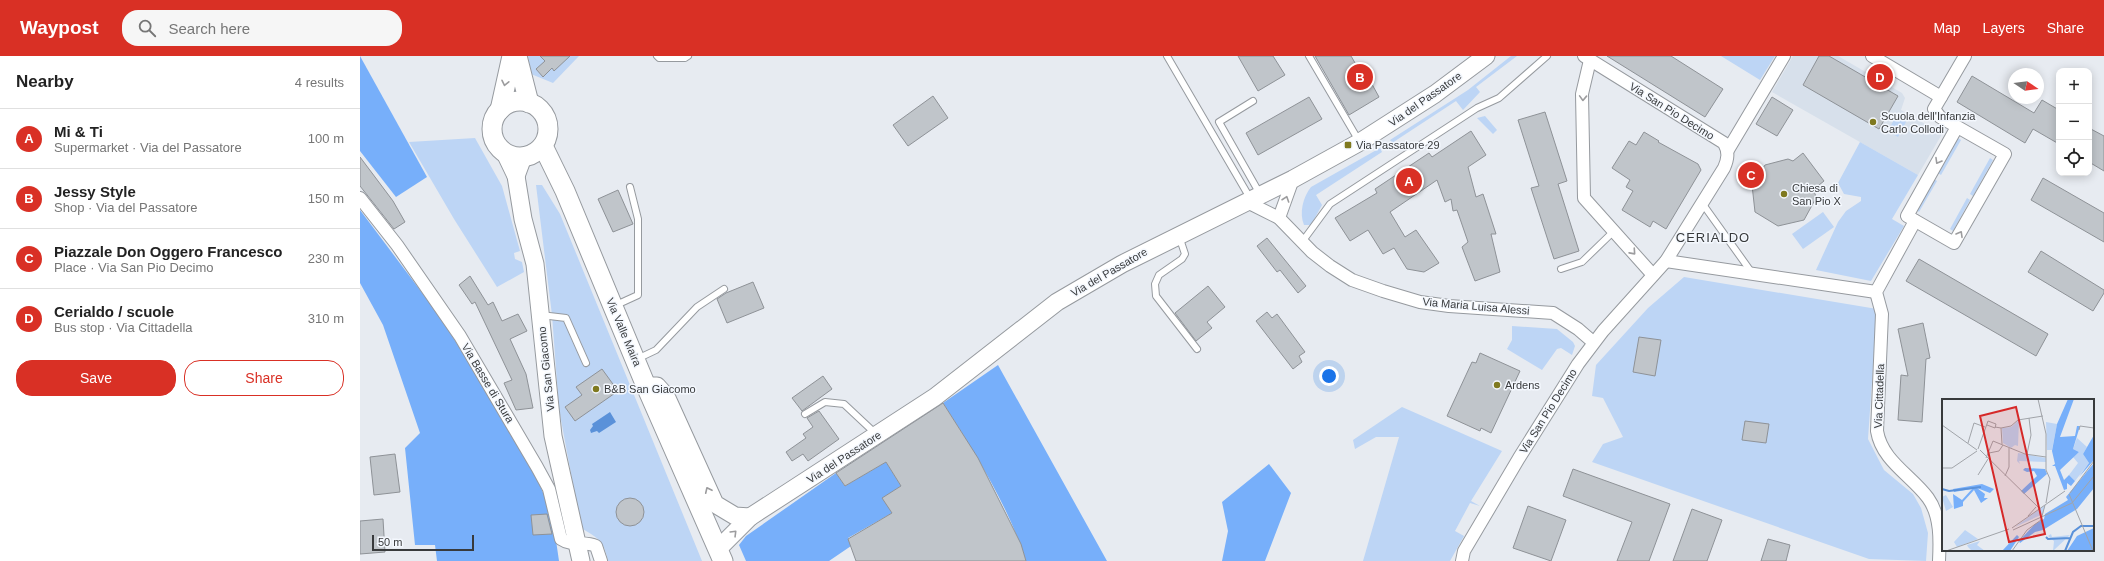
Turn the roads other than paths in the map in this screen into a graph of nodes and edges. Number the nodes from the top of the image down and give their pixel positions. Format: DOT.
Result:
graph roads {
  1 [pos="512,56"];
  2 [pos="516,56"];
  3 [pos="657,56"];
  4 [pos="688,56"];
  5 [pos="1167,56"];
  6 [pos="1309,56"];
  7 [pos="1486,56"];
  8 [pos="1547,56"];
  9 [pos="1784,56"];
  10 [pos="1872,56"];
  11 [pos="1965,56"];
  12 [pos="1587,58"];
  13 [pos="1941,97"];
  14 [pos="1253,101"];
  15 [pos="529,103"];
  16 [pos="500,110"];
  17 [pos="1958,127"];
  18 [pos="1360,142"];
  19 [pos="1728,150"];
  20 [pos="525,153"];
  21 [pos="1293,179"];
  22 [pos="630,188"];
  23 [pos="360,198"];
  24 [pos="1253,199"];
  25 [pos="1702,203"];
  26 [pos="1279,218"];
  27 [pos="1915,221"];
  28 [pos="1614,231"];
  29 [pos="1179,234"];
  30 [pos="1302,242"];
  31 [pos="1666,261"];
  32 [pos="1561,269"];
  33 [pos="1753,274"];
  34 [pos="1654,275"];
  35 [pos="724,290"];
  36 [pos="1876,292"];
  37 [pos="614,306"];
  38 [pos="540,315"];
  39 [pos="1593,342"];
  40 [pos="1197,349"];
  41 [pos="636,359"];
  42 [pos="586,363"];
  43 [pos="646,386"];
  44 [pos="805,414"];
  45 [pos="877,435"];
  46 [pos="750,517"];
  47 [pos="577,543"];
  48 [pos="720,555"];
  49 [pos="581,561"];
  50 [pos="601,561"];
  51 [pos="1462,561"];
  52 [pos="1938,561"];
  1 -- 16 [label="main road, one-way"];
  2 -- 15 [label="main road"];
  3 -- 4 [label="lane"];
  5 -- 24 [label="lane"];
  6 -- 18 [label="lane"];
  7 -- 18 [label="street, Via del Passatore"];
  8 -- 30 [label="lane"];
  9 -- 19 [label="street"];
  10 -- 13 [label="street"];
  11 -- 13 [label="street"];
  12 -- 19 [label="street, Via San Pio Decimo"];
  12 -- 28 [label="street, Via San Pio Decimo, one-way"];
  13 -- 17 [label="street"];
  14 -- 24 [label="lane"];
  15 -- 16 [label="main road"];
  15 -- 20 [label="main road"];
  16 -- 20 [label="main road"];
  17 -- 27 [label="street, one-way"];
  27 -- 17 [label="street, one-way"];
  18 -- 21 [label="street, Via del Passatore"];
  19 -- 25 [label="street, Via San Pio Decimo"];
  20 -- 37 [label="main road, Via Valle Maira"];
  20 -- 38 [label="street, Via San Giacomo"];
  21 -- 24 [label="street, Via del Passatore"];
  26 -- 21 [label="street, one-way"];
  22 -- 37 [label="lane"];
  23 -- 47 [label="street, Via Basse di Stura"];
  24 -- 26 [label="street, Via Maria Luisa Alessi"];
  24 -- 29 [label="street, Via del Passatore"];
  25 -- 31 [label="street, Via San Pio Decimo"];
  25 -- 33 [label="lane"];
  26 -- 30 [label="street, Via Maria Luisa Alessi"];
  27 -- 36 [label="street"];
  28 -- 32 [label="lane"];
  28 -- 34 [label="street, Via San Pio Decimo, one-way"];
  29 -- 40 [label="lane"];
  29 -- 45 [label="street, Via del Passatore"];
  30 -- 39 [label="street, Via Maria Luisa Alessi"];
  31 -- 33 [label="street"];
  31 -- 34 [label="street, Via San Pio Decimo"];
  33 -- 36 [label="street"];
  34 -- 39 [label="street, Via San Pio Decimo"];
  35 -- 41 [label="lane"];
  36 -- 52 [label="street, Via Cittadella"];
  37 -- 41 [label="main road, Via Valle Maira"];
  38 -- 42 [label="lane"];
  38 -- 47 [label="street, Via San Giacomo"];
  39 -- 51 [label="street, Via San Pio Decimo"];
  41 -- 43 [label="main road, Via Valle Maira"];
  46 -- 43 [label="street, one-way"];
  43 -- 48 [label="main road, Via Valle Maira"];
  44 -- 45 [label="lane"];
  45 -- 46 [label="street, Via del Passatore"];
  48 -- 46 [label="street, Via del Passatore, one-way"];
  47 -- 49 [label="street, Via San Giacomo"];
  47 -- 50 [label="street, Via Basse di Stura"];
}
